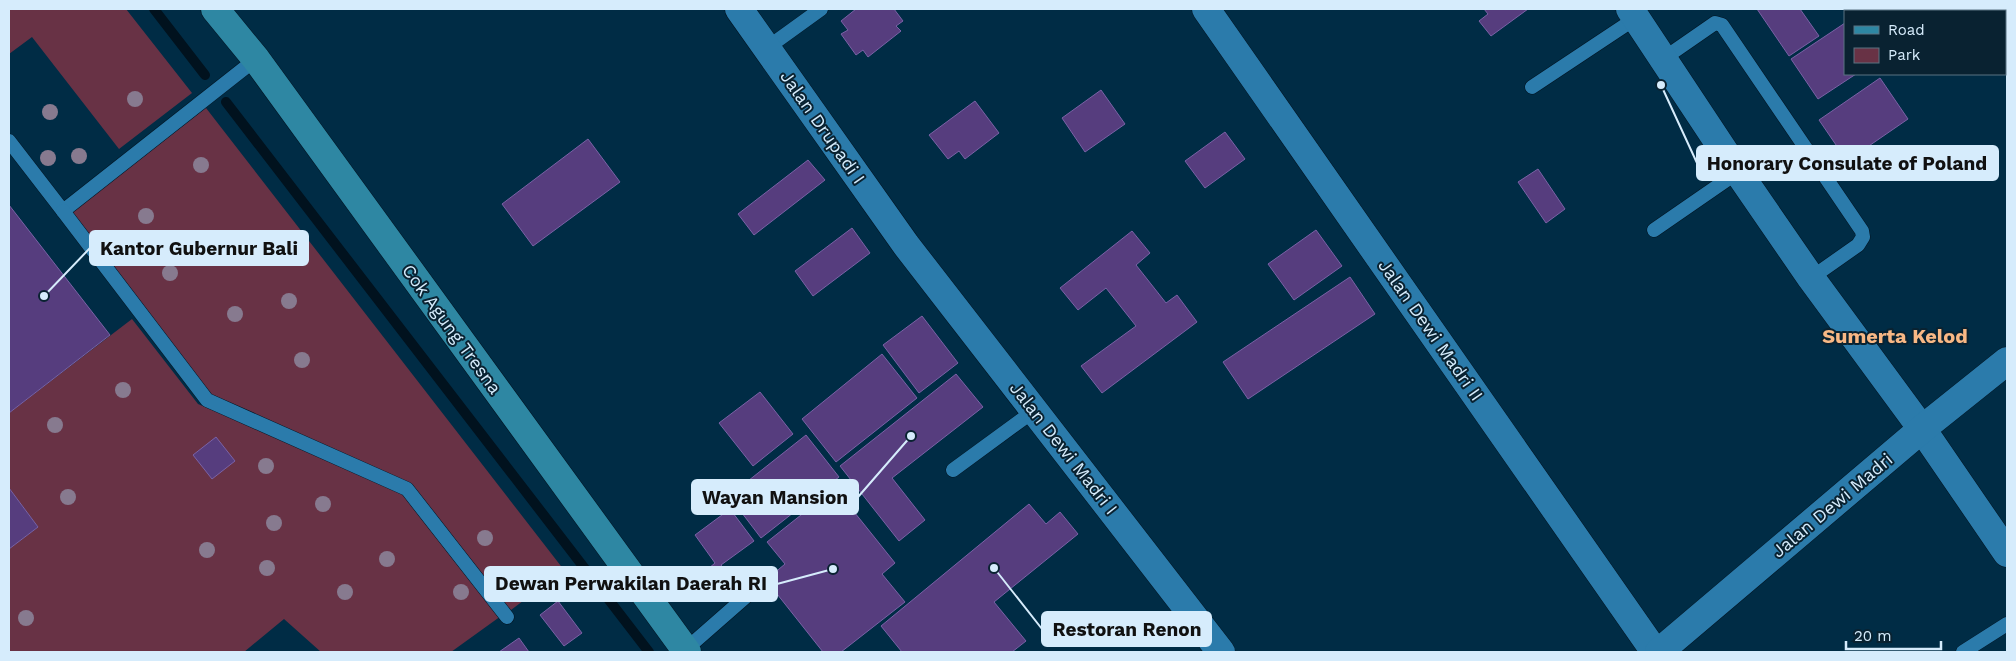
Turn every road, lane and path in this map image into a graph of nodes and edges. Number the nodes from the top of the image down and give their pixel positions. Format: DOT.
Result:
graph roads {
  1 [pos="214,9"];
  2 [pos="739,9"];
  3 [pos="821,9"];
  4 [pos="1206,9"];
  5 [pos="1633,13"];
  6 [pos="767,48"];
  7 [pos="256,59"];
  8 [pos="1663,59"];
  9 [pos="1532,87"];
  10 [pos="9,141"];
  11 [pos="1738,172"];
  12 [pos="63,211"];
  13 [pos="1654,230"];
  14 [pos="906,246"];
  15 [pos="1811,278"];
  16 [pos="2007,361"];
  17 [pos="1035,410"];
  18 [pos="1922,429"];
  19 [pos="953,470"];
  20 [pos="2007,553"];
  21 [pos="750,593"];
  22 [pos="507,617"];
  23 [pos="2007,624"];
  24 [pos="686,651"];
  25 [pos="1221,652"];
  26 [pos="1657,652"];
  27 [pos="1963,652"];
  1 -- 7 [label="main road, Cok Agung Tresna"];
  2 -- 6 [label="street, Jalan Drupadi I"];
  3 -- 6 [label="lane"];
  4 -- 26 [label="street, Jalan Dewi Madri II"];
  5 -- 8 [label="street"];
  5 -- 9 [label="lane"];
  6 -- 14 [label="street, Jalan Drupadi I"];
  7 -- 12 [label="lane"];
  7 -- 24 [label="main road, Cok Agung Tresna"];
  8 -- 11 [label="street"];
  8 -- 15 [label="lane"];
  10 -- 12 [label="lane"];
  11 -- 13 [label="lane"];
  11 -- 15 [label="street"];
  12 -- 22 [label="lane"];
  14 -- 17 [label="street, Jalan Dewi Madri I"];
  15 -- 18 [label="street"];
  16 -- 18 [label="street, Jalan Dewi Madri"];
  17 -- 19 [label="lane"];
  17 -- 25 [label="street, Jalan Dewi Madri I"];
  18 -- 20 [label="street"];
  18 -- 26 [label="street, Jalan Dewi Madri"];
  21 -- 24 [label="lane"];
  23 -- 27 [label="lane"];
}
